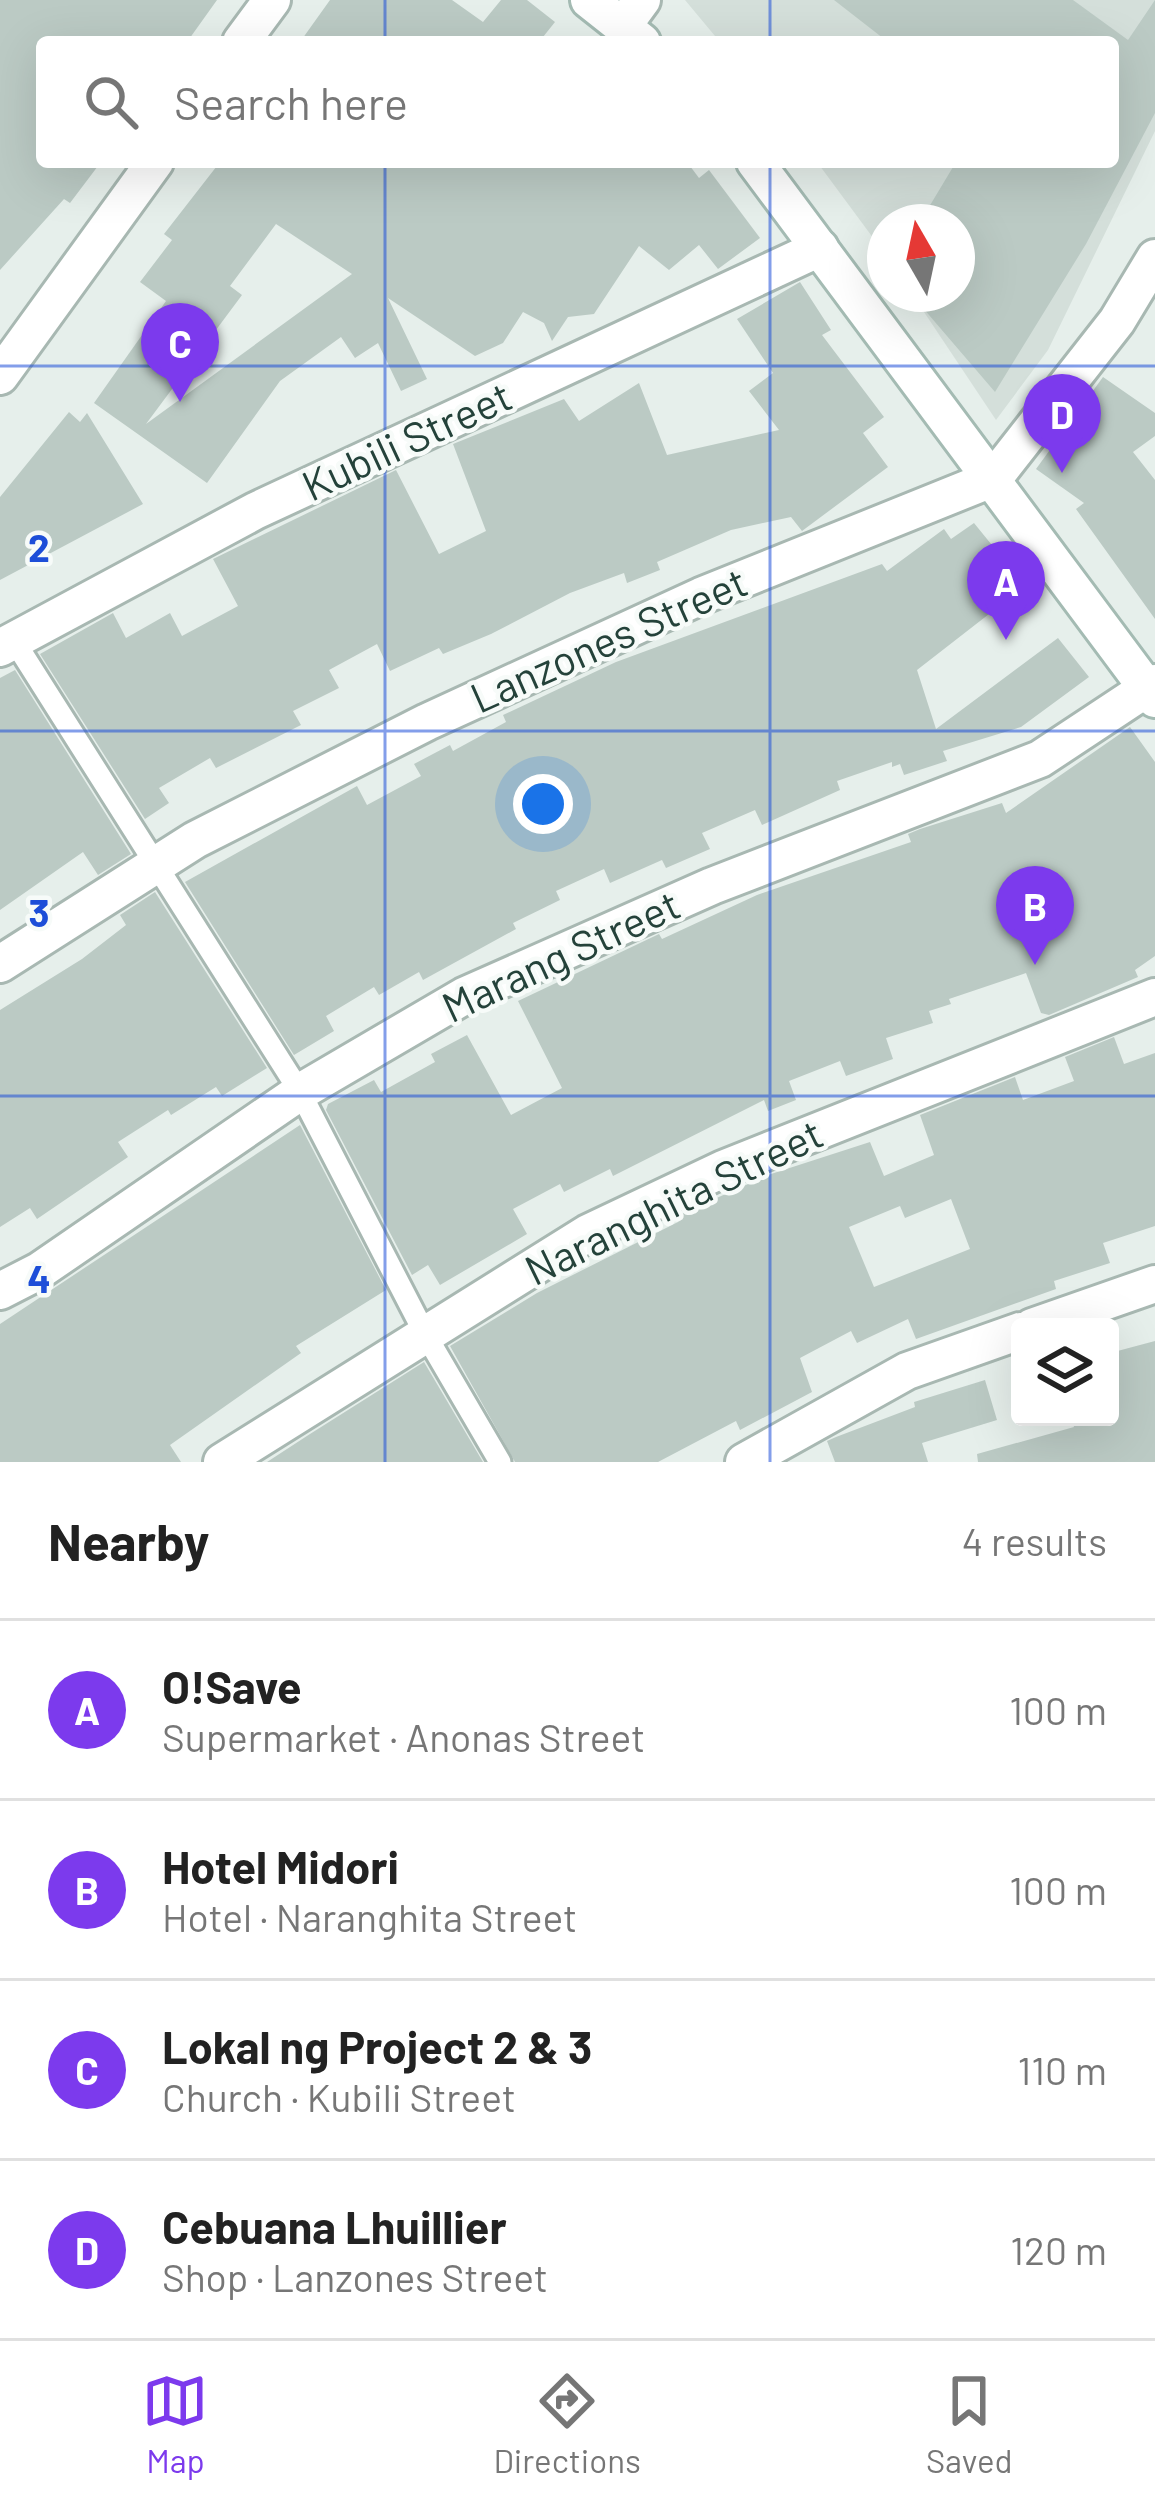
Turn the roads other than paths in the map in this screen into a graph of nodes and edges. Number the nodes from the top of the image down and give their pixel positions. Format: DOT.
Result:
graph roads {
  1 [pos="272,0"];
  2 [pos="590,0"];
  3 [pos="636,23"];
  4 [pos="246,36"];
  5 [pos="151,168"];
  6 [pos="760,168"];
  7 [pos="820,248"];
  8 [pos="1155,258"];
  9 [pos="0,376"];
  10 [pos="994,478"];
  11 [pos="7,643"];
  12 [pos="1153,691"];
  13 [pos="154,863"];
  14 [pos="0,964"];
  15 [pos="1155,997"];
  16 [pos="300,1092"];
  17 [pos="1155,1284"];
  18 [pos="0,1291"];
  19 [pos="1058,1318"];
  20 [pos="424,1332"];
  21 [pos="1011,1334"];
  22 [pos="222,1462"];
  23 [pos="500,1462"];
  24 [pos="744,1462"];
  1 -- 4 [label="street"];
  2 -- 3 [label="street"];
  5 -- 9 [label="street"];
  6 -- 7 [label="street"];
  7 -- 10 [label="street"];
  7 -- 11 [label="street, Kubili Street"];
  8 -- 10 [label="street, Lanzones Street"];
  10 -- 12 [label="street"];
  10 -- 13 [label="street, Lanzones Street"];
  11 -- 13 [label="lane"];
  12 -- 16 [label="street, Marang Street"];
  13 -- 14 [label="street, Lanzones Street"];
  13 -- 16 [label="lane"];
  15 -- 20 [label="street, Naranghita Street"];
  16 -- 18 [label="street, Marang Street"];
  16 -- 20 [label="lane"];
  17 -- 19 [label="street"];
  20 -- 22 [label="street, Naranghita Street"];
  20 -- 23 [label="lane"];
  21 -- 24 [label="street"];
}
